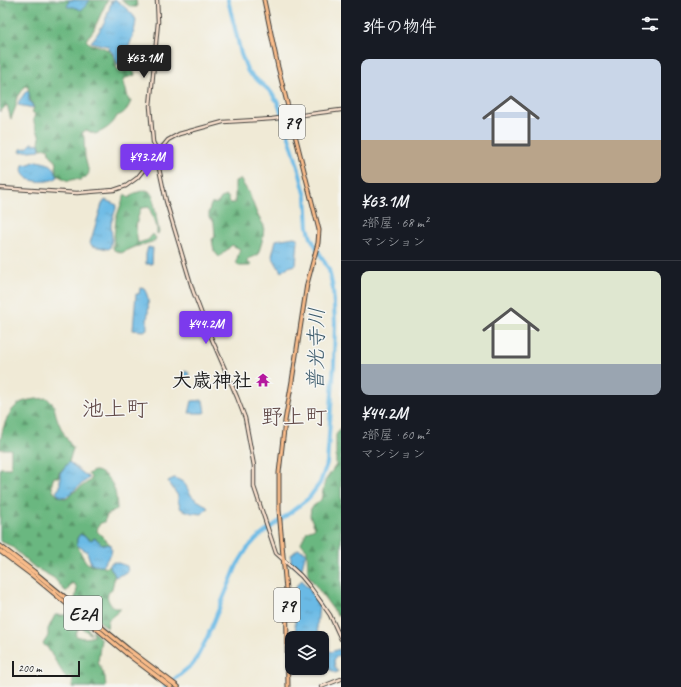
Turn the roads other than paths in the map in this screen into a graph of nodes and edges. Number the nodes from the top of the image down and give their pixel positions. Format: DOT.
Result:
graph roads {
  1 [pos="157,0"];
  2 [pos="264,0"];
  3 [pos="341,110"];
  4 [pos="291,116"];
  5 [pos="158,152"];
  6 [pos="155,157"];
  7 [pos="0,188"];
  8 [pos="0,546"];
  9 [pos="0,551"];
  10 [pos="284,559"];
  11 [pos="341,639"];
  12 [pos="341,679"];
  13 [pos="166,681"];
  14 [pos="177,686"];
  15 [pos="171,687"];
  16 [pos="288,687"];
  17 [pos="321,687"];
  1 -- 5 [label="street"];
  2 -- 4 [label="main road, 79"];
  3 -- 4 [label="street"];
  4 -- 5 [label="street"];
  4 -- 10 [label="main road, 79"];
  5 -- 6 [label="street"];
  6 -- 7 [label="street"];
  6 -- 10 [label="street"];
  8 -- 13 [label="highway, E2A"];
  9 -- 13 [label="highway, E2A"];
  10 -- 11 [label="street"];
  10 -- 16 [label="main road, 79"];
  12 -- 17 [label="street"];
  13 -- 14 [label="highway, E2A"];
  13 -- 15 [label="highway, E2A"];
}
